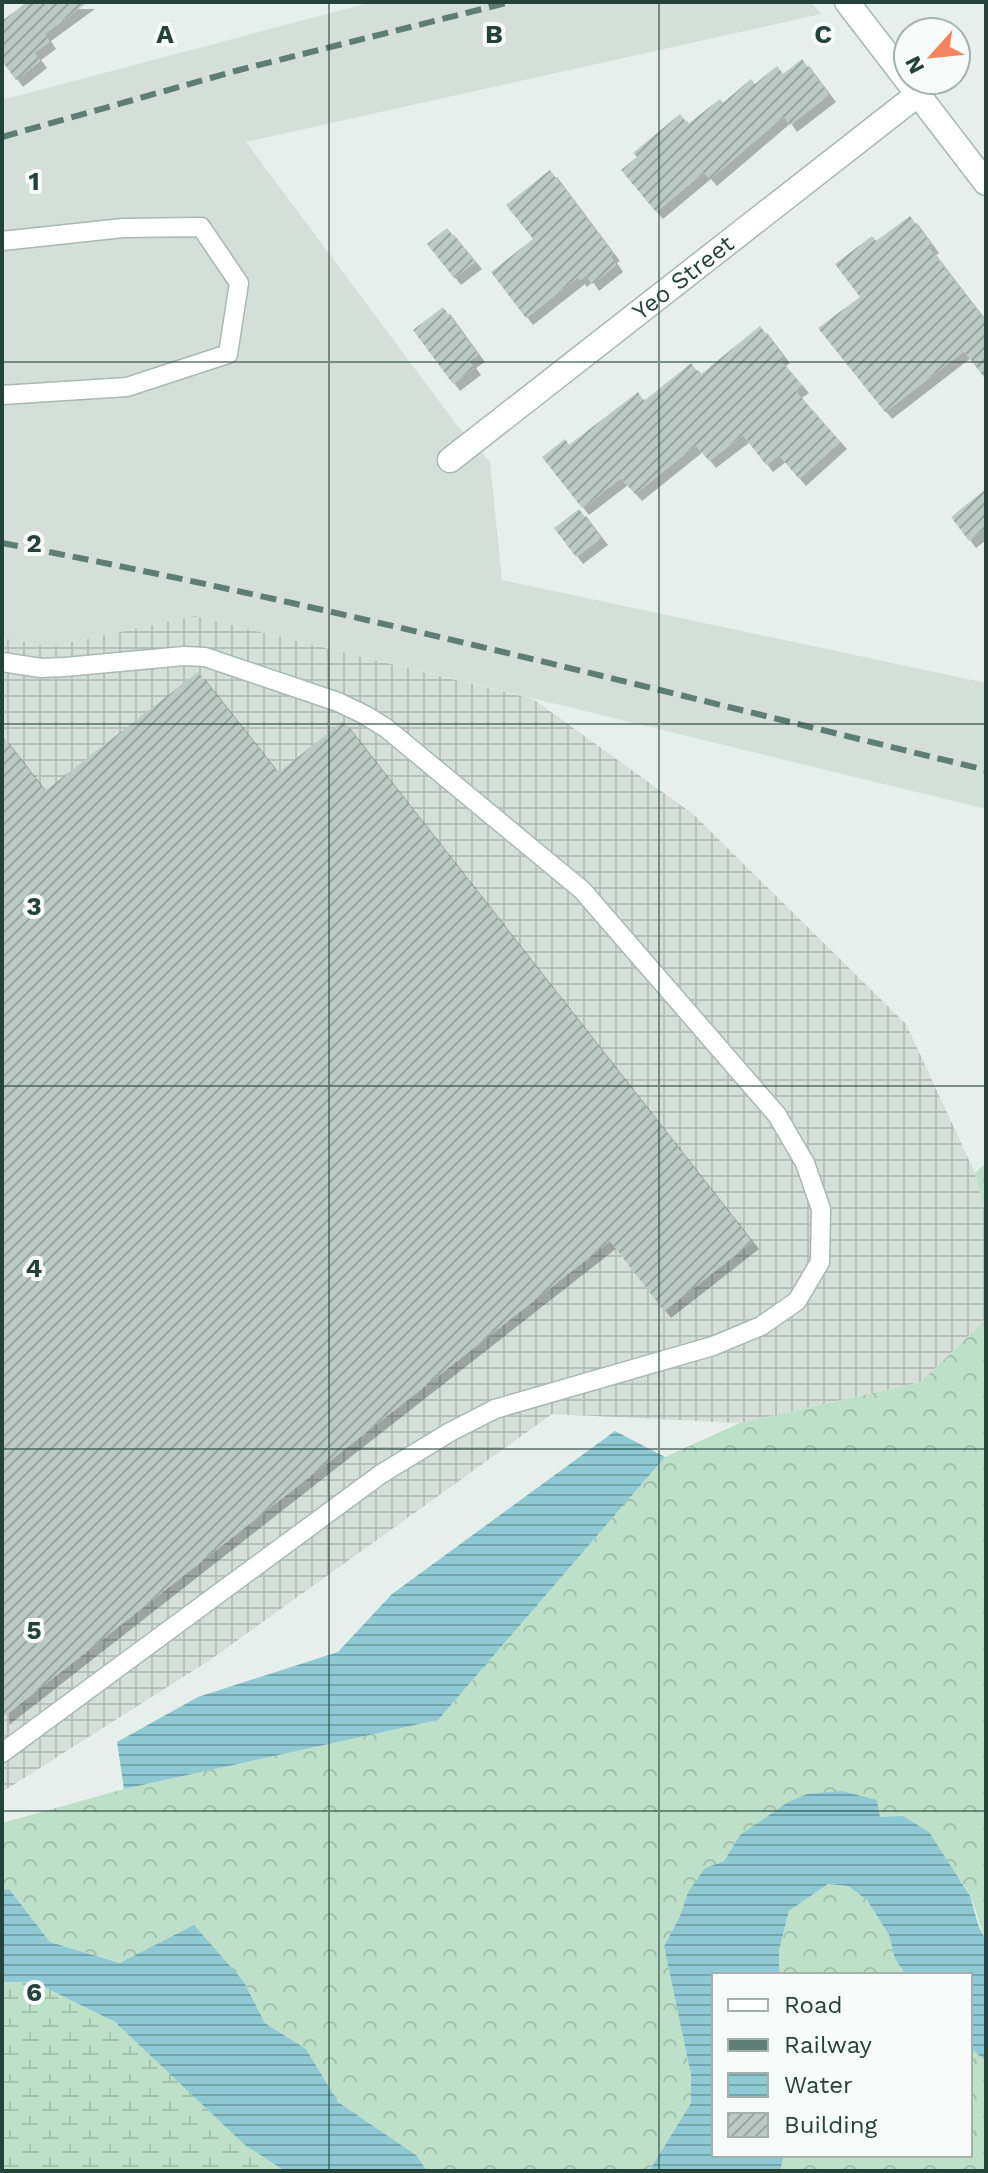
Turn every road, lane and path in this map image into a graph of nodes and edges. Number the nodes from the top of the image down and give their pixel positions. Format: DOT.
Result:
graph roads {
  1 [pos="847,2"];
  2 [pos="892,62"];
  3 [pos="916,96"];
  4 [pos="918,96"];
  5 [pos="986,183"];
  6 [pos="2,241"];
  7 [pos="2,395"];
  8 [pos="450,460"];
  9 [pos="2,662"];
  10 [pos="2,1753"];
  1 -- 2 [label="street"];
  3 -- 8 [label="street, Yeo Street"];
  4 -- 5 [label="street"];
  6 -- 7 [label="lane"];
  9 -- 10 [label="lane"];
}
